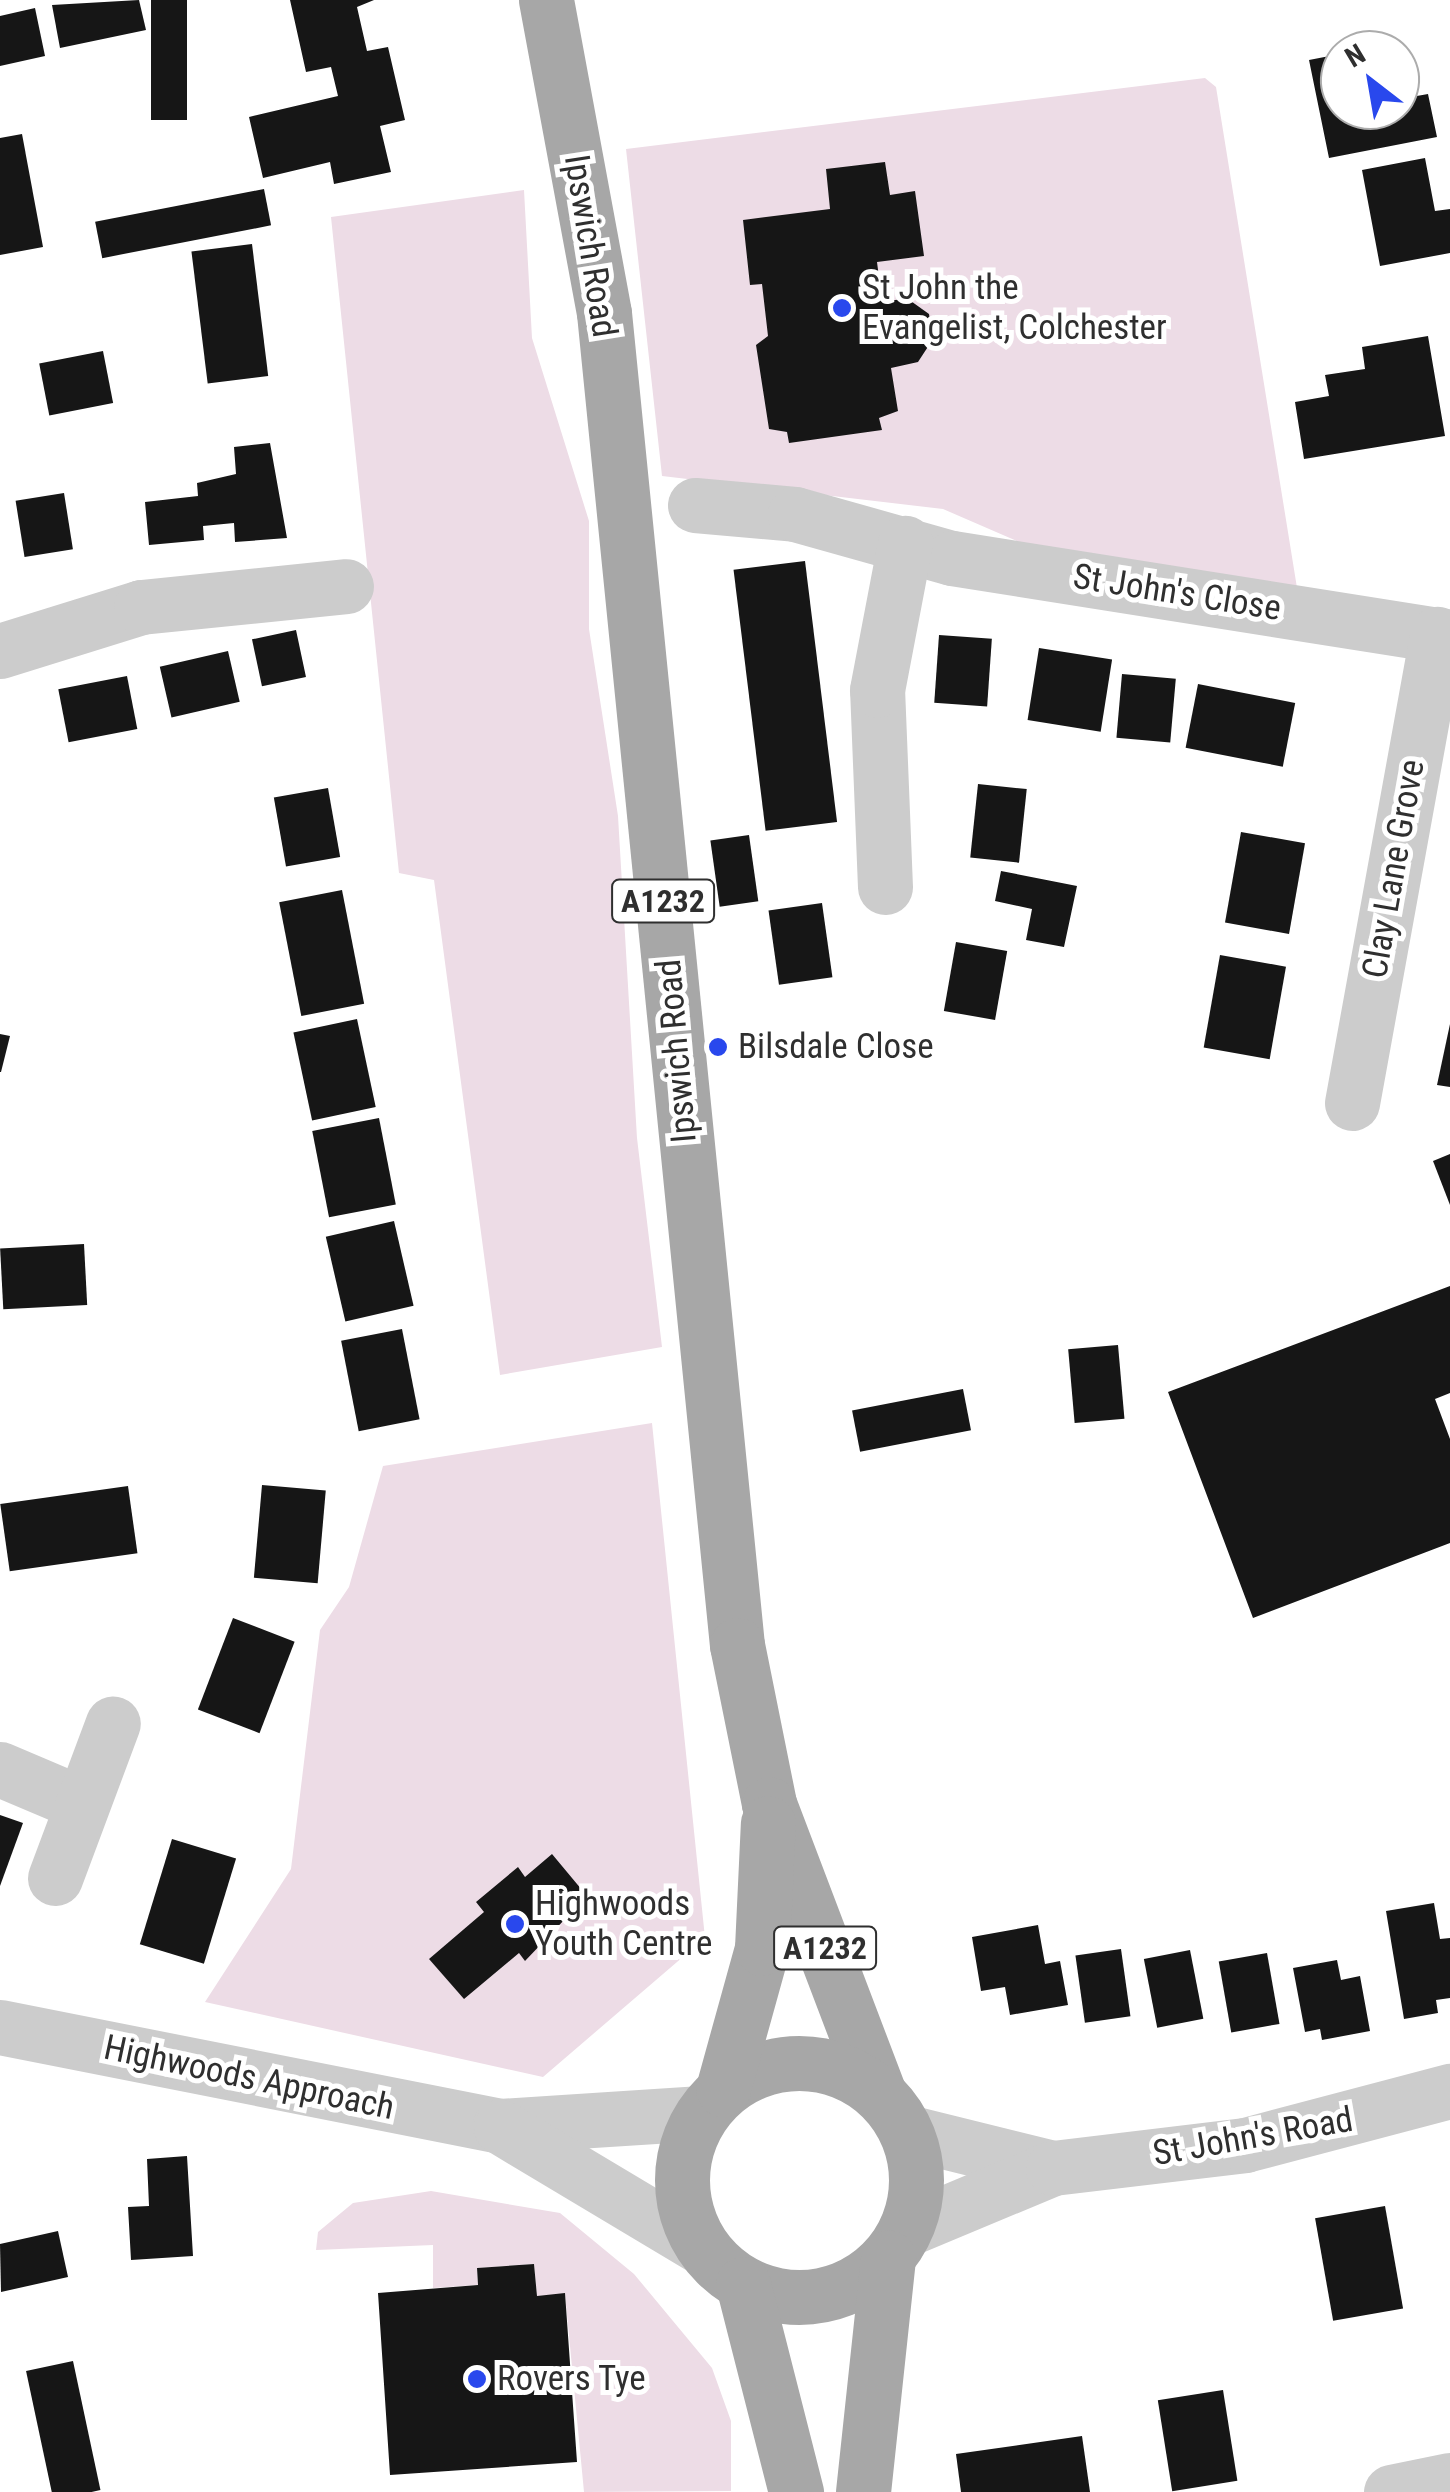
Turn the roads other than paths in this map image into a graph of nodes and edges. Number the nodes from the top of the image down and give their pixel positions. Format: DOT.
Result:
graph roads {
  1 [pos="546,0"];
  2 [pos="695,504"];
  3 [pos="905,543"];
  4 [pos="346,586"];
  5 [pos="1443,635"];
  6 [pos="0,651"];
  7 [pos="885,887"];
  8 [pos="1352,1103"];
  9 [pos="113,1722"];
  10 [pos="0,1769"];
  11 [pos="80,1803"];
  12 [pos="769,1804"];
  13 [pos="54,1878"];
  14 [pos="0,2027"];
  15 [pos="1450,2091"];
  16 [pos="712,2101"];
  17 [pos="892,2112"];
  18 [pos="500,2126"];
  19 [pos="1054,2168"];
  20 [pos="898,2243"];
  21 [pos="700,2246"];
  22 [pos="742,2284"];
  23 [pos="1450,2480"];
  24 [pos="796,2492"];
  25 [pos="863,2492"];
  26 [pos="1391,2492"];
  1 -- 12 [label="main road, Ipswich Road / A1232"];
  2 -- 3 [label="street, St John's Close"];
  3 -- 5 [label="street, St John's Close"];
  3 -- 7 [label="street"];
  4 -- 6 [label="street"];
  5 -- 8 [label="street, Clay Lane Grove"];
  9 -- 11 [label="street"];
  10 -- 11 [label="street"];
  11 -- 13 [label="street"];
  12 -- 16 [label="main road, Ipswich Road / A1232"];
  12 -- 17 [label="main road, Ipswich Road / A1232"];
  14 -- 18 [label="street, Highwoods Approach"];
  15 -- 19 [label="street, St John's Road"];
  16 -- 17 [label="main road"];
  16 -- 18 [label="street, Highwoods Approach"];
  16 -- 21 [label="main road, A1232"];
  17 -- 19 [label="street, St John's Road"];
  17 -- 20 [label="main road, A1232"];
  18 -- 21 [label="street, Highwoods Approach"];
  19 -- 20 [label="street, St John's Road"];
  20 -- 22 [label="main road, A1232"];
  20 -- 25 [label="main road, A1232"];
  21 -- 22 [label="main road, A1232"];
  22 -- 24 [label="main road"];
  23 -- 26 [label="street"];
}
